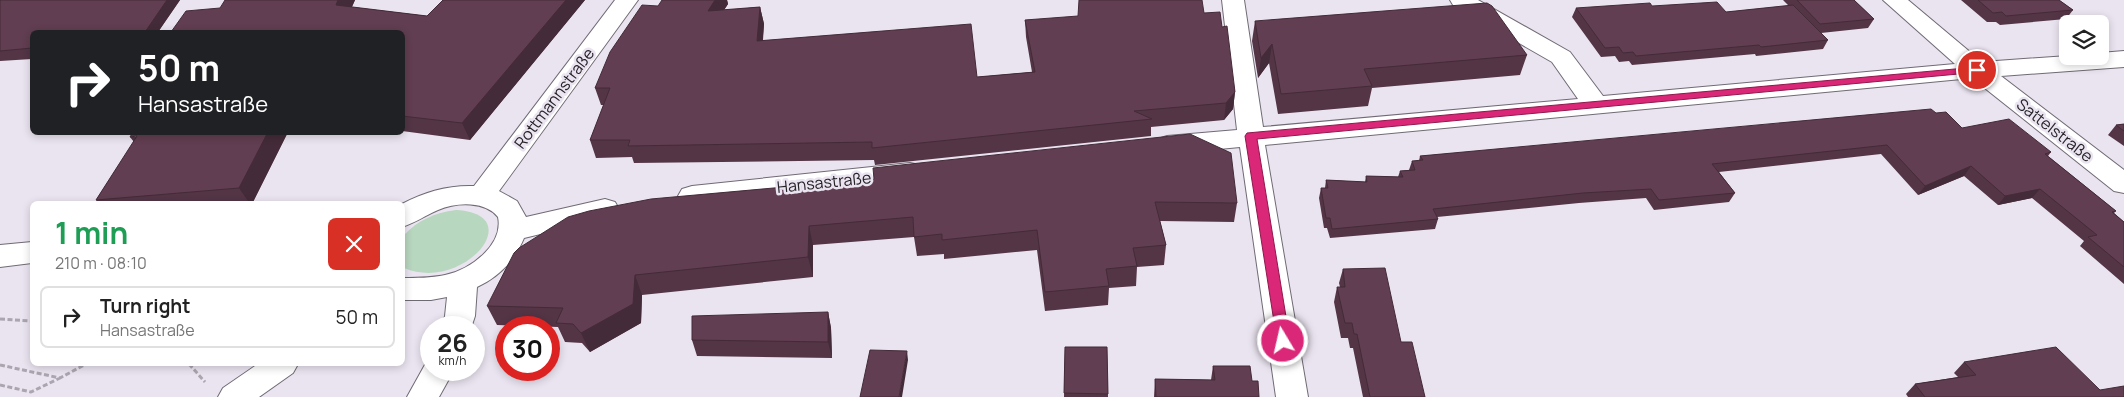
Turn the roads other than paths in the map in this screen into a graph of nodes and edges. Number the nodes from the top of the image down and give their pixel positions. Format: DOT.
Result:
graph roads {
  1 [pos="627,0"];
  2 [pos="1233,0"];
  3 [pos="1461,0"];
  4 [pos="1894,0"];
  5 [pos="2124,59"];
  6 [pos="1977,70"];
  7 [pos="1596,105"];
  8 [pos="1251,136"];
  9 [pos="1142,148"];
  10 [pos="934,170"];
  11 [pos="2124,184"];
  12 [pos="481,196"];
  13 [pos="666,199"];
  14 [pos="627,204"];
  15 [pos="405,215"];
  16 [pos="513,230"];
  17 [pos="30,253"];
  18 [pos="0,256"];
  19 [pos="464,281"];
  20 [pos="405,290"];
  21 [pos="460,316"];
  22 [pos="279,366"];
  23 [pos="432,381"];
  24 [pos="234,397"];
  25 [pos="423,397"];
  26 [pos="1292,397"];
  1 -- 12 [label="street, Rottmannstraße"];
  2 -- 8 [label="street"];
  3 -- 7 [label="street"];
  4 -- 6 [label="street, Sattelstraße"];
  5 -- 6 [label="street"];
  6 -- 7 [label="street"];
  6 -- 11 [label="street, Sattelstraße"];
  7 -- 8 [label="street"];
  8 -- 9 [label="street"];
  8 -- 26 [label="street"];
  10 -- 13 [label="street, Hansastraße"];
  12 -- 15 [label="street"];
  12 -- 16 [label="street"];
  14 -- 16 [label="street"];
  16 -- 19 [label="street"];
  17 -- 18 [label="street"];
  19 -- 20 [label="street"];
  19 -- 21 [label="street"];
  22 -- 24 [label="street"];
  23 -- 25 [label="street"];
}
